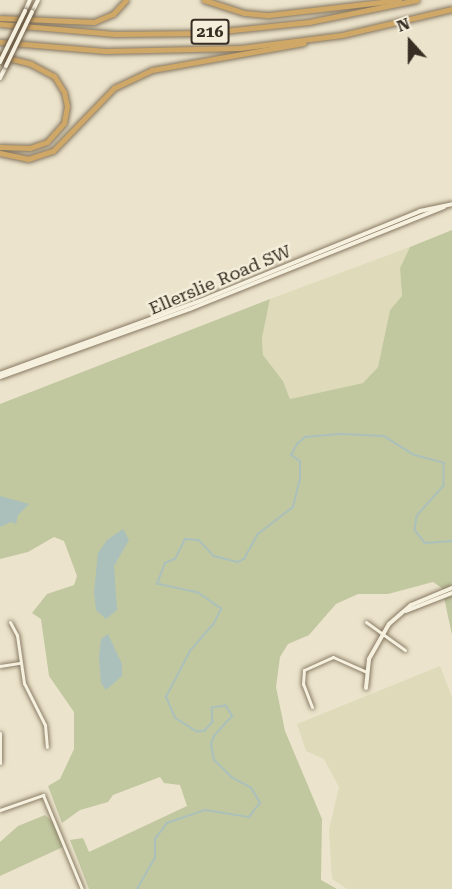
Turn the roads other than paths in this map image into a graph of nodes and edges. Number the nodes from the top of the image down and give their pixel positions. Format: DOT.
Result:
graph roads {
  1 [pos="30,0"];
  2 [pos="38,0"];
  3 [pos="126,0"];
  4 [pos="204,0"];
  5 [pos="399,0"];
  6 [pos="417,0"];
  7 [pos="452,9"];
  8 [pos="0,18"];
  9 [pos="0,24"];
  10 [pos="313,39"];
  11 [pos="0,42"];
  12 [pos="0,56"];
  13 [pos="0,62"];
  14 [pos="0,78"];
  15 [pos="0,145"];
  16 [pos="0,153"];
  17 [pos="451,204"];
  18 [pos="0,374"];
  19 [pos="452,588"];
  20 [pos="452,593"];
  21 [pos="405,611"];
  22 [pos="10,622"];
  23 [pos="366,622"];
  24 [pos="382,634"];
  25 [pos="405,650"];
  26 [pos="20,663"];
  27 [pos="0,666"];
  28 [pos="366,672"];
  29 [pos="366,688"];
  30 [pos="312,707"];
  31 [pos="0,733"];
  32 [pos="47,747"];
  33 [pos="1,762"];
  34 [pos="0,810"];
  35 [pos="82,889"];
  1 -- 13 [label="main road, bridge"];
  2 -- 14 [label="main road, bridge"];
  3 -- 8 [label="highway"];
  4 -- 5 [label="highway"];
  6 -- 9 [label="highway, 216"];
  7 -- 10 [label="highway, 216"];
  10 -- 11 [label="highway, 216"];
  10 -- 16 [label="highway"];
  12 -- 15 [label="highway"];
  17 -- 18 [label="main road, Ellerslie Road SW"];
  17 -- 18 [label="main road, Ellerslie Road SW"];
  19 -- 21 [label="main road"];
  20 -- 21 [label="main road"];
  21 -- 24 [label="main road"];
  22 -- 26 [label="street"];
  23 -- 24 [label="street"];
  24 -- 25 [label="street"];
  24 -- 28 [label="main road"];
  26 -- 27 [label="street"];
  26 -- 32 [label="street"];
  28 -- 29 [label="main road"];
  28 -- 30 [label="street"];
  31 -- 33 [label="street"];
  34 -- 35 [label="street"];
}
